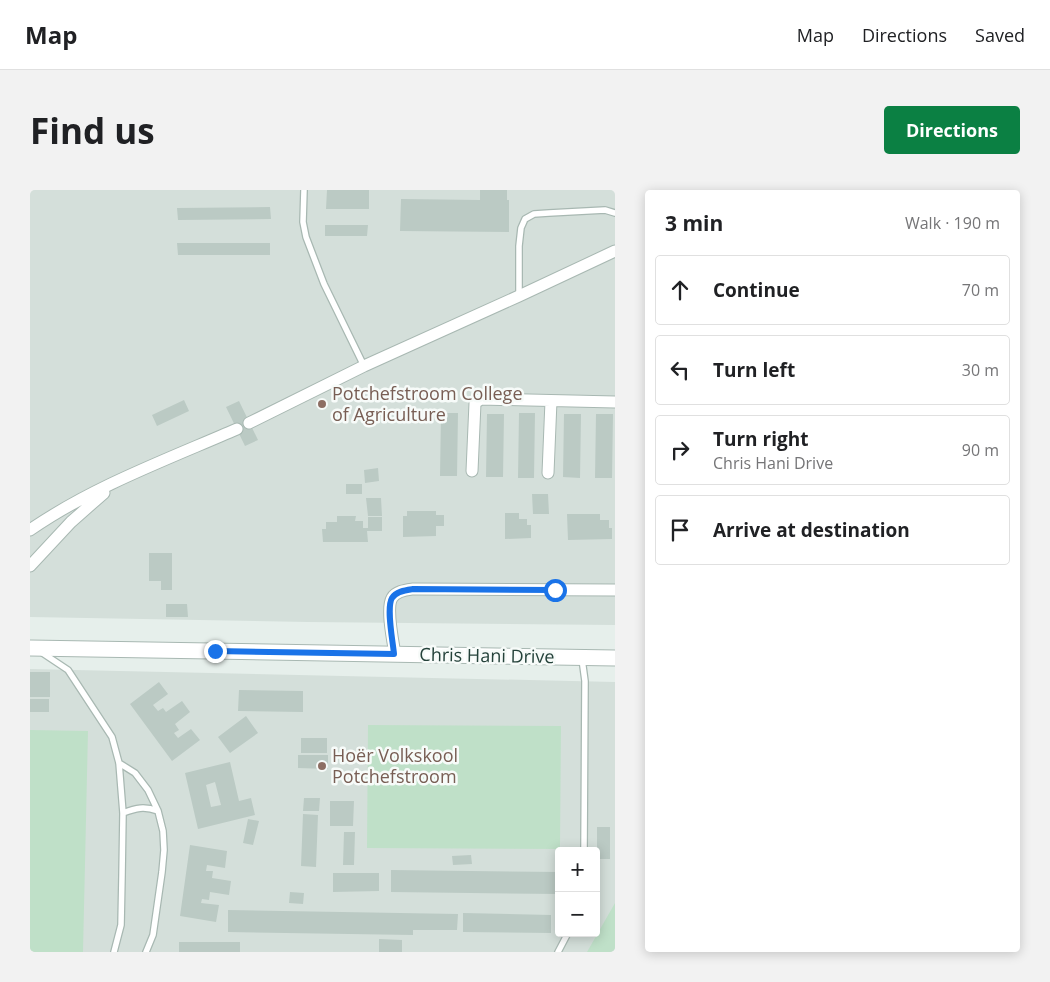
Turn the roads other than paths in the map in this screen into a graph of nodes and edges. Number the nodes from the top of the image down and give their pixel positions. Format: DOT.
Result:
graph roads {
  1 [pos="304,190"];
  2 [pos="615,213"];
  3 [pos="615,251"];
  4 [pos="519,296"];
  5 [pos="364,366"];
  6 [pos="551,400"];
  7 [pos="615,402"];
  8 [pos="249,423"];
  9 [pos="237,429"];
  10 [pos="472,470"];
  11 [pos="548,473"];
  12 [pos="119,481"];
  13 [pos="30,530"];
  14 [pos="30,566"];
  15 [pos="615,590"];
  16 [pos="33,648"];
  17 [pos="394,654"];
  18 [pos="582,657"];
  19 [pos="615,658"];
  20 [pos="119,763"];
  21 [pos="158,811"];
  22 [pos="122,813"];
  23 [pos="584,847"];
  24 [pos="566,937"];
  25 [pos="114,952"];
  26 [pos="146,952"];
  27 [pos="558,952"];
  1 -- 5 [label="lane"];
  2 -- 4 [label="lane"];
  3 -- 4 [label="street"];
  4 -- 5 [label="street"];
  5 -- 8 [label="street"];
  6 -- 7 [label="street"];
  6 -- 10 [label="street"];
  6 -- 11 [label="street"];
  9 -- 12 [label="street"];
  12 -- 13 [label="street"];
  12 -- 14 [label="street"];
  15 -- 17 [label="street"];
  16 -- 17 [label="street, Chris Hani Drive"];
  16 -- 20 [label="lane"];
  17 -- 18 [label="street, Chris Hani Drive"];
  18 -- 19 [label="street, Chris Hani Drive"];
  18 -- 23 [label="lane"];
  20 -- 21 [label="lane"];
  20 -- 22 [label="lane"];
  21 -- 22 [label="lane"];
  21 -- 26 [label="lane"];
  22 -- 25 [label="lane"];
  24 -- 27 [label="lane"];
}
